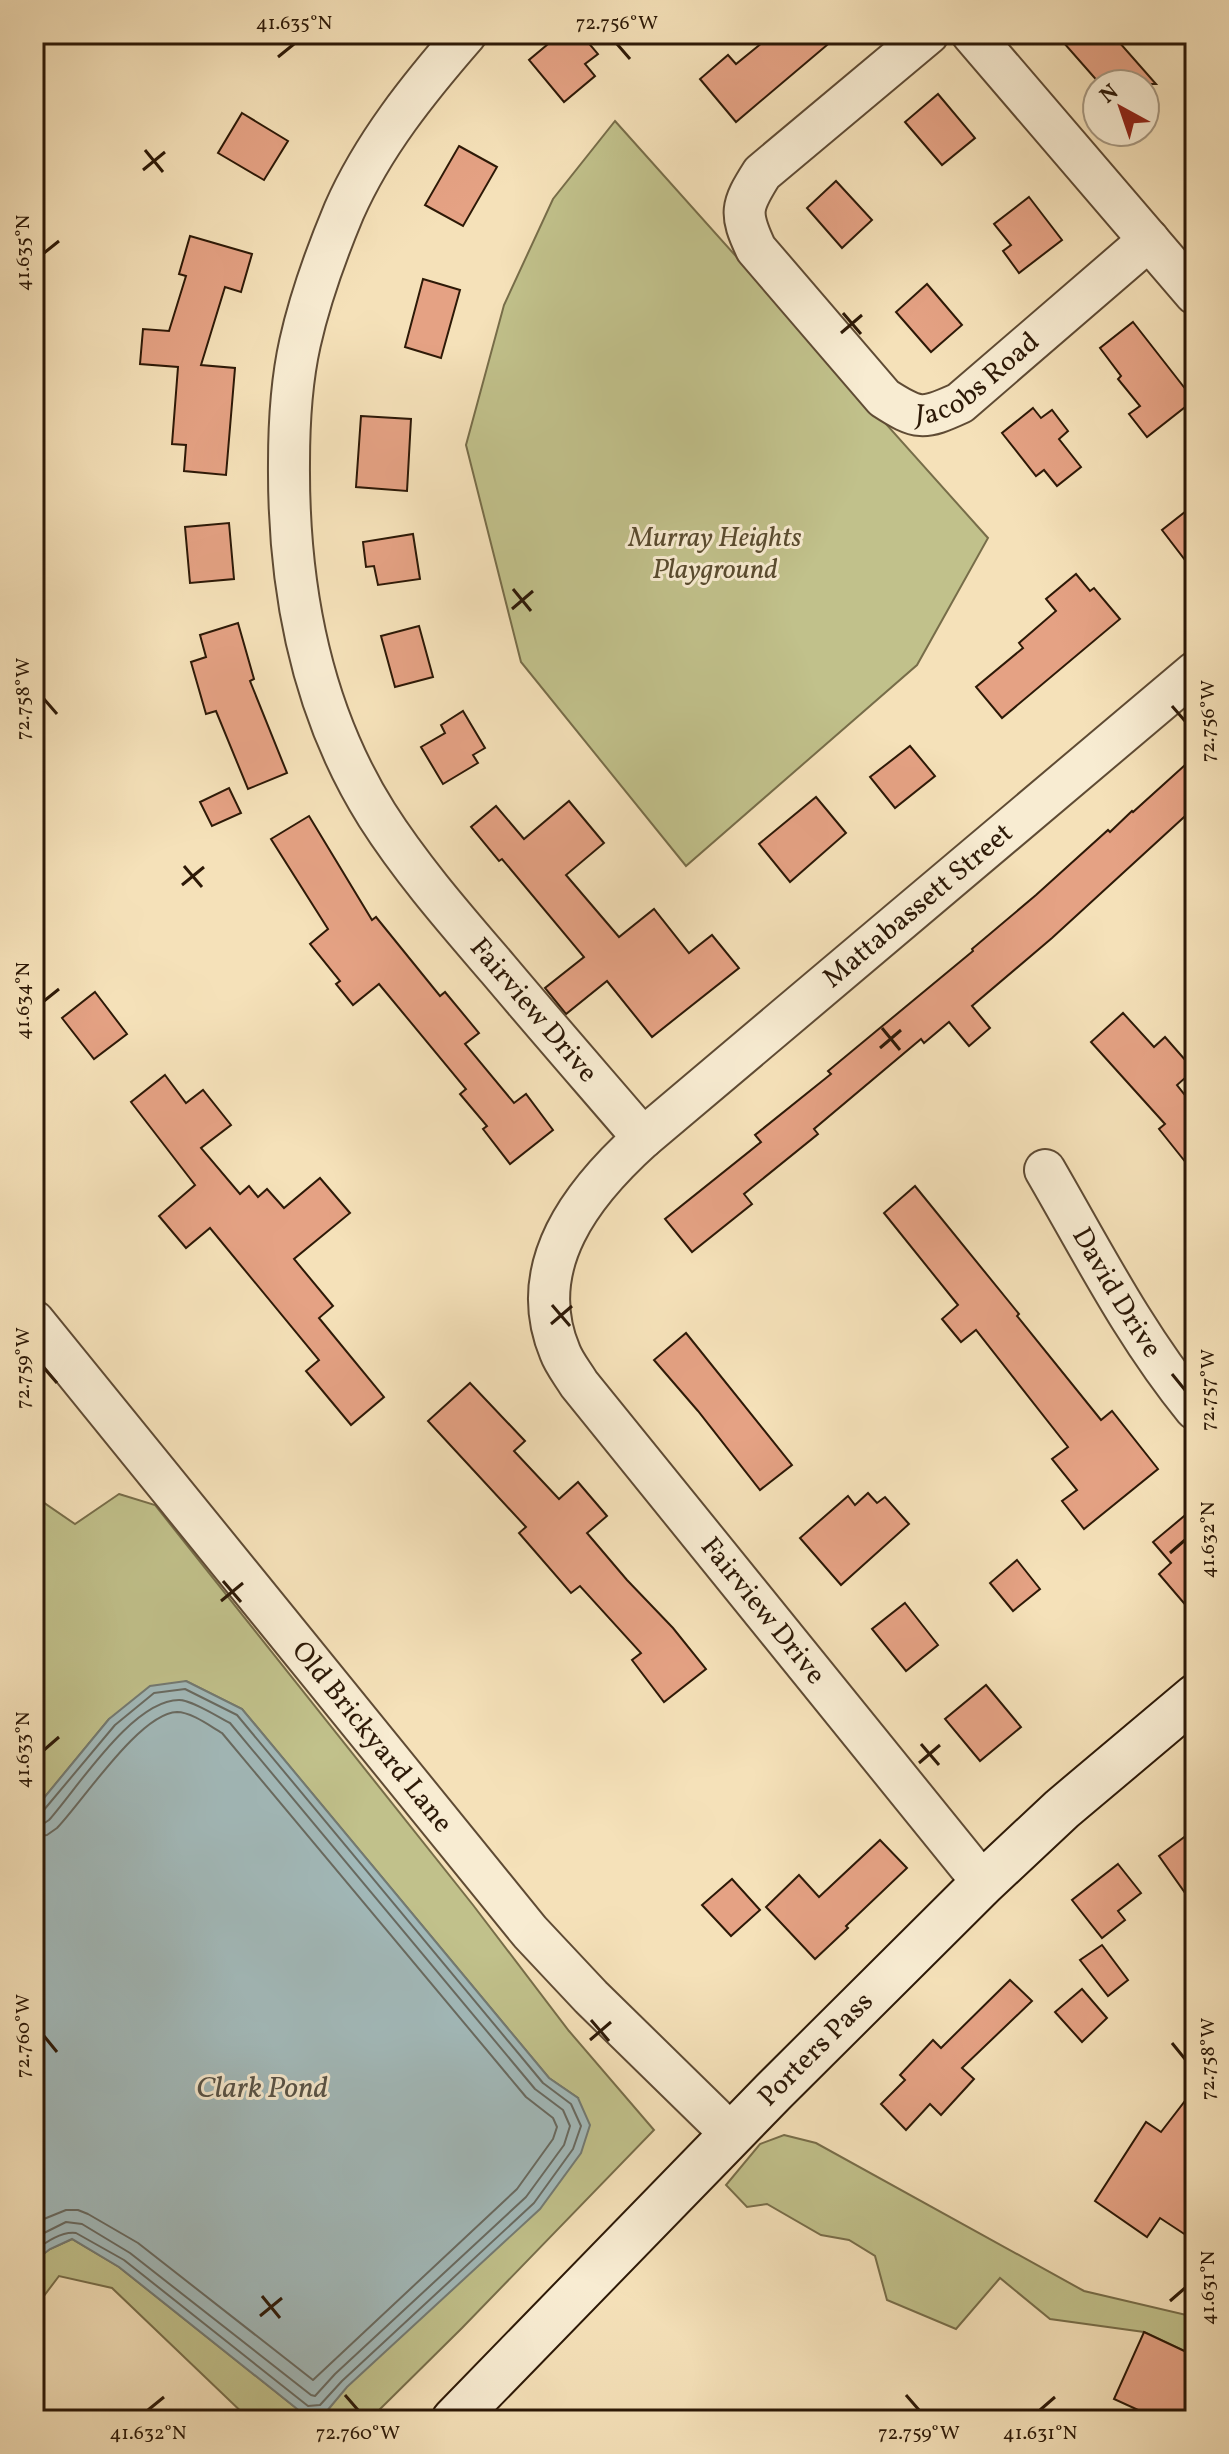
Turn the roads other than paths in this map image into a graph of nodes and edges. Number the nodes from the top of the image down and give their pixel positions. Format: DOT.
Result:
graph roads {
  1 [pos="466,34"];
  2 [pos="928,34"];
  3 [pos="972,34"];
  4 [pos="1149,240"];
  5 [pos="1195,294"];
  6 [pos="1195,672"];
  7 [pos="643,1138"];
  8 [pos="1045,1170"];
  9 [pos="34,1321"];
  10 [pos="1195,1409"];
  11 [pos="1195,1697"];
  12 [pos="983,1883"];
  13 [pos="731,2134"];
  14 [pos="454,2420"];
  1 -- 7 [label="street, Fairview Drive"];
  2 -- 4 [label="street, Jacobs Road"];
  3 -- 4 [label="street"];
  4 -- 5 [label="street"];
  6 -- 7 [label="street, Mattabassett Street"];
  7 -- 12 [label="street, Fairview Drive"];
  8 -- 10 [label="street, David Drive"];
  9 -- 13 [label="street, Old Brickyard Lane"];
  11 -- 12 [label="street, Porters Pass"];
  12 -- 13 [label="street, Porters Pass"];
  13 -- 14 [label="street, Porters Pass"];
}
